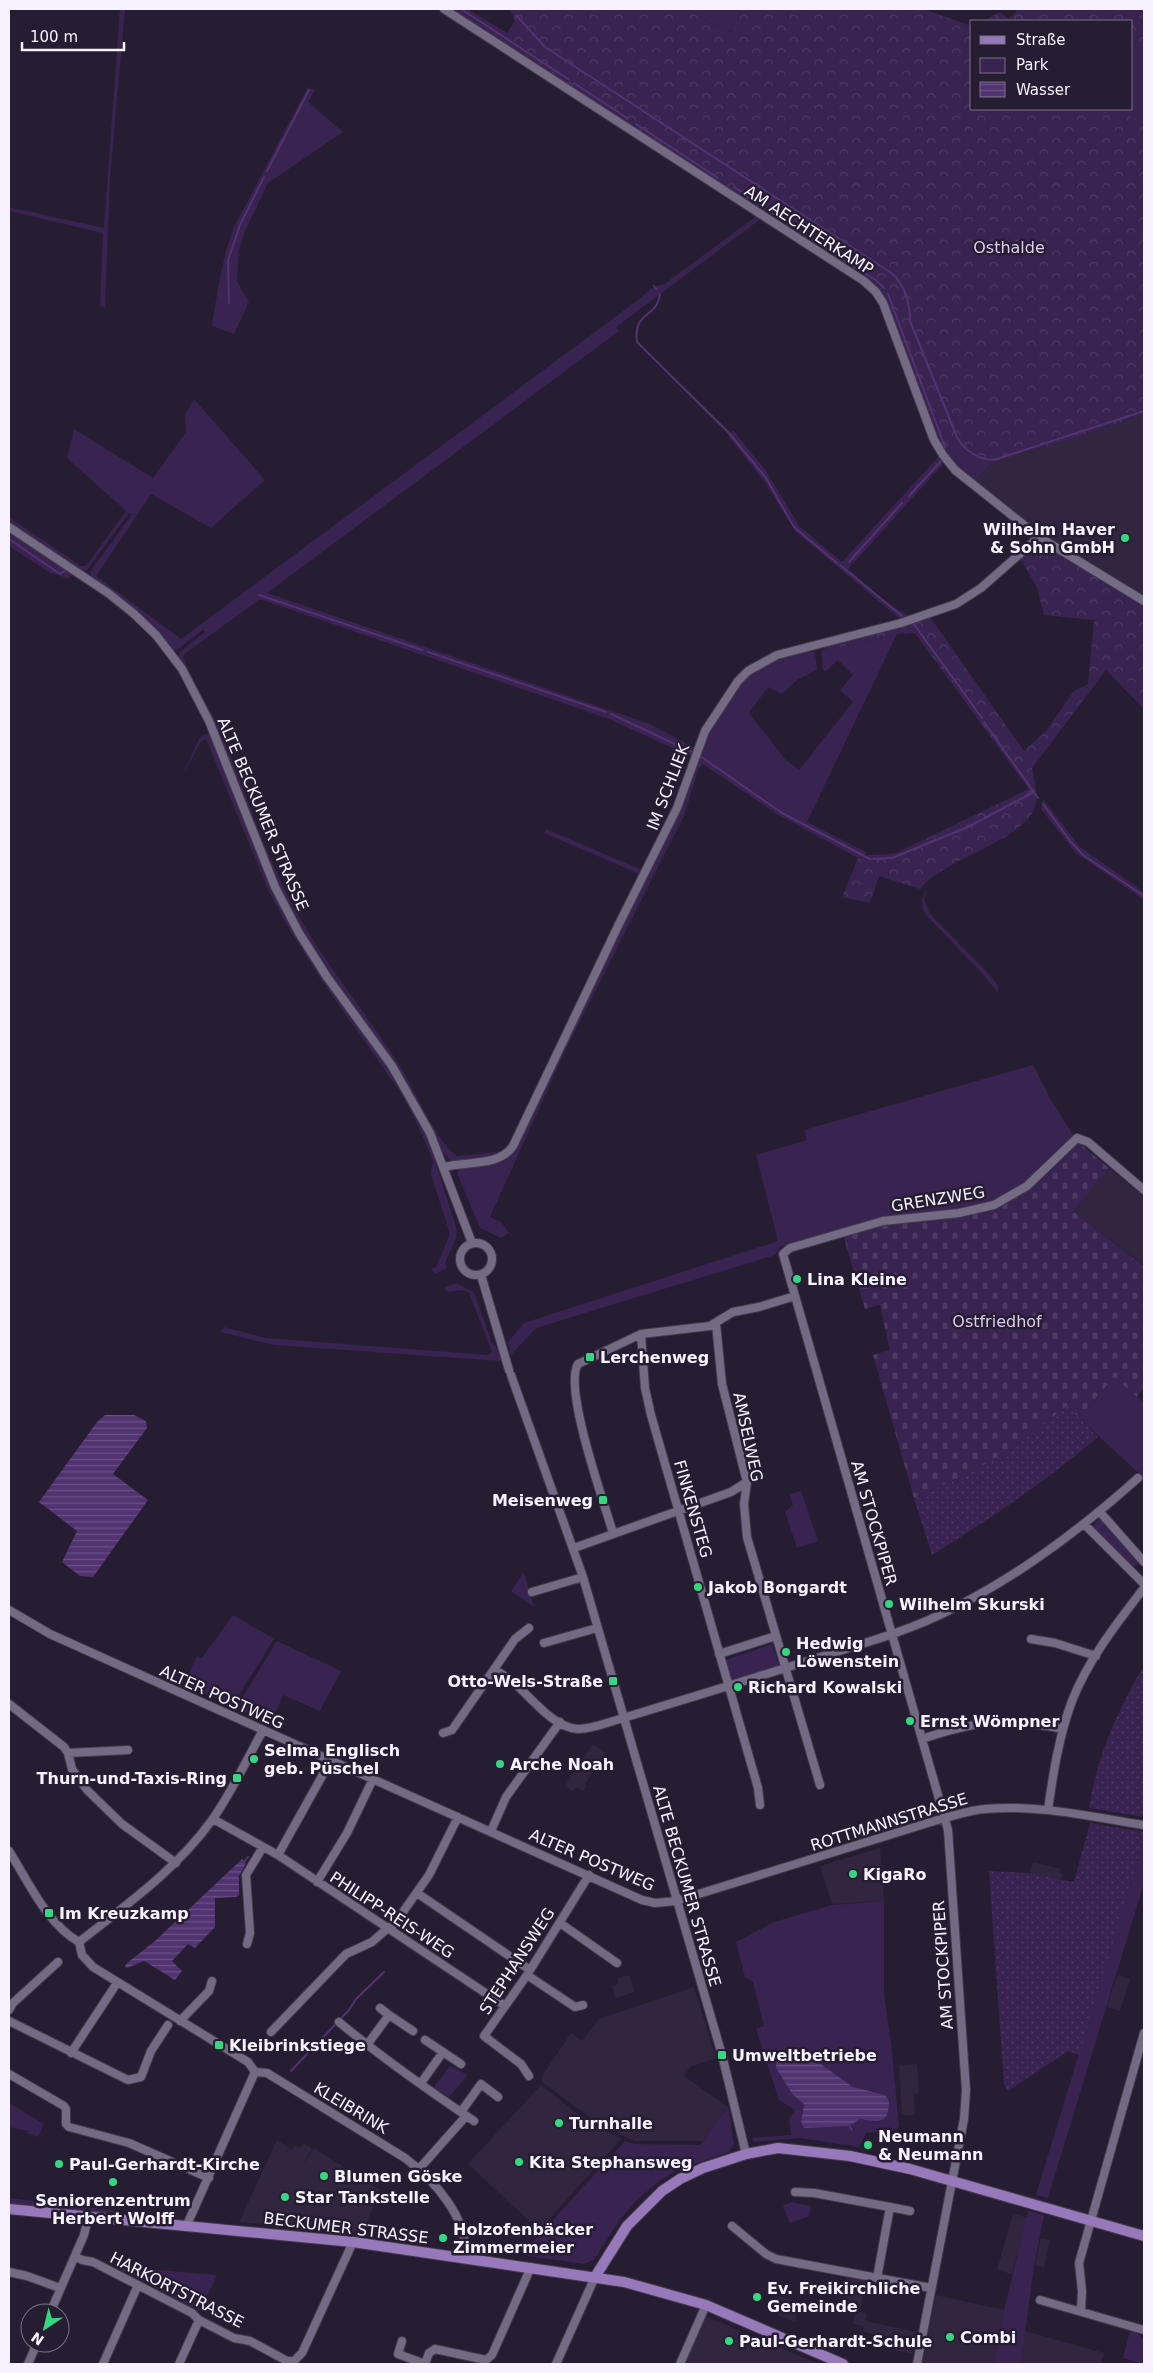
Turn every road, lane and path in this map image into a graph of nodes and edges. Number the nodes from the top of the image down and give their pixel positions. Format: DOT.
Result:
graph roads {
  1 [pos="444,9"];
  2 [pos="9,527"];
  3 [pos="1039,537"];
  4 [pos="1144,601"];
  5 [pos="444,1167"];
  6 [pos="1144,1190"];
  7 [pos="472,1243"];
  8 [pos="784,1252"];
  9 [pos="481,1275"];
  10 [pos="795,1296"];
  11 [pos="716,1324"];
  12 [pos="641,1334"];
  13 [pos="1138,1478"];
  14 [pos="747,1482"];
  15 [pos="731,1492"];
  16 [pos="744,1504"];
  17 [pos="680,1511"];
  18 [pos="1100,1512"];
  19 [pos="1084,1524"];
  20 [pos="613,1533"];
  21 [pos="574,1548"];
  22 [pos="1144,1562"];
  23 [pos="583,1577"];
  24 [pos="1144,1584"];
  25 [pos="1144,1588"];
  26 [pos="532,1592"];
  27 [pos="11,1615"];
  28 [pos="529,1628"];
  29 [pos="598,1628"];
  30 [pos="891,1634"];
  31 [pos="776,1636"];
  32 [pos="1031,1639"];
  33 [pos="544,1643"];
  34 [pos="719,1654"];
  35 [pos="1096,1656"];
  36 [pos="784,1668"];
  37 [pos="494,1669"];
  38 [pos="728,1686"];
  39 [pos="9,1704"];
  40 [pos="623,1718"];
  41 [pos="560,1722"];
  42 [pos="1063,1729"];
  43 [pos="263,1730"];
  44 [pos="443,1733"];
  45 [pos="922,1739"];
  46 [pos="128,1750"];
  47 [pos="68,1753"];
  48 [pos="331,1760"];
  49 [pos="373,1779"];
  50 [pos="820,1785"];
  51 [pos="760,1805"];
  52 [pos="1048,1810"];
  53 [pos="458,1817"];
  54 [pos="944,1818"];
  55 [pos="213,1819"];
  56 [pos="1144,1826"];
  57 [pos="491,1831"];
  58 [pos="263,1848"];
  59 [pos="9,1851"];
  60 [pos="278,1855"];
  61 [pos="176,1863"];
  62 [pos="589,1875"];
  63 [pos="317,1882"];
  64 [pos="417,1893"];
  65 [pos="676,1901"];
  66 [pos="560,1923"];
  67 [pos="390,1928"];
  68 [pos="79,1942"];
  69 [pos="247,1944"];
  70 [pos="58,1962"];
  71 [pos="617,1963"];
  72 [pos="528,1972"];
  73 [pos="212,1981"];
  74 [pos="117,1983"];
  75 [pos="583,2005"];
  76 [pos="505,2006"];
  77 [pos="380,2008"];
  78 [pos="9,2010"];
  79 [pos="389,2015"];
  80 [pos="9,2021"];
  81 [pos="180,2021"];
  82 [pos="339,2022"];
  83 [pos="168,2025"];
  84 [pos="413,2031"];
  85 [pos="271,2032"];
  86 [pos="1144,2033"];
  87 [pos="425,2040"];
  88 [pos="367,2045"];
  89 [pos="443,2052"];
  90 [pos="72,2053"];
  91 [pos="461,2064"];
  92 [pos="255,2072"];
  93 [pos="9,2074"];
  94 [pos="529,2076"];
  95 [pos="421,2083"];
  96 [pos="498,2097"];
  97 [pos="464,2114"];
  98 [pos="474,2121"];
  99 [pos="746,2154"];
  100 [pos="419,2169"];
  101 [pos="209,2178"];
  102 [pos="952,2180"];
  103 [pos="794,2192"];
  104 [pos="890,2207"];
  105 [pos="9,2210"];
  106 [pos="910,2211"];
  107 [pos="88,2218"];
  108 [pos="1091,2221"];
  109 [pos="732,2226"];
  110 [pos="186,2227"];
  111 [pos="1144,2236"];
  112 [pos="353,2242"];
  113 [pos="75,2256"];
  114 [pos="464,2258"];
  115 [pos="531,2267"];
  116 [pos="9,2272"];
  117 [pos="595,2277"];
  118 [pos="877,2278"];
  119 [pos="138,2285"];
  120 [pos="60,2288"];
  121 [pos="931,2288"];
  122 [pos="1040,2300"];
  123 [pos="54,2303"];
  124 [pos="706,2305"];
  125 [pos="1081,2311"];
  126 [pos="199,2320"];
  127 [pos="1144,2330"];
  128 [pos="402,2341"];
  129 [pos="103,2364"];
  130 [pos="179,2364"];
  131 [pos="425,2364"];
  132 [pos="556,2364"];
  133 [pos="680,2364"];
  134 [pos="843,2364"];
  135 [pos="917,2364"];
  1 -- 3 [label="street, AM AECHTERKAMP"];
  2 -- 5 [label="street, ALTE BECKUMER STRASSE"];
  3 -- 4 [label="street, AM AECHTERKAMP"];
  3 -- 5 [label="street, IM SCHLIEK"];
  5 -- 7 [label="street, ALTE BECKUMER STRASSE"];
  6 -- 8 [label="street, GRENZWEG"];
  7 -- 9 [label="street"];
  7 -- 9 [label="street"];
  8 -- 10 [label="street, AM STOCKPIPER"];
  9 -- 21 [label="street, ALTE BECKUMER STRASSE"];
  10 -- 11 [label="street"];
  10 -- 30 [label="street, AM STOCKPIPER"];
  11 -- 12 [label="street"];
  11 -- 14 [label="street, AMSELWEG"];
  12 -- 17 [label="street, FINKENSTEG"];
  12 -- 20 [label="street"];
  13 -- 18 [label="street"];
  14 -- 15 [label="street"];
  14 -- 16 [label="street, AMSELWEG"];
  15 -- 16 [label="street"];
  15 -- 17 [label="street"];
  16 -- 31 [label="street, AMSELWEG"];
  17 -- 20 [label="street"];
  17 -- 34 [label="street, FINKENSTEG"];
  18 -- 19 [label="street"];
  18 -- 22 [label="street"];
  19 -- 24 [label="street"];
  19 -- 30 [label="street"];
  20 -- 21 [label="street"];
  21 -- 23 [label="street, ALTE BECKUMER STRASSE"];
  23 -- 26 [label="street"];
  23 -- 29 [label="street, ALTE BECKUMER STRASSE"];
  25 -- 35 [label="street"];
  27 -- 43 [label="street, ALTER POSTWEG"];
  28 -- 37 [label="street"];
  29 -- 33 [label="street"];
  29 -- 40 [label="street, ALTE BECKUMER STRASSE"];
  30 -- 36 [label="street"];
  30 -- 45 [label="street, AM STOCKPIPER"];
  31 -- 34 [label="street"];
  31 -- 36 [label="street, AMSELWEG"];
  32 -- 35 [label="street"];
  34 -- 38 [label="street, FINKENSTEG"];
  35 -- 42 [label="street"];
  36 -- 38 [label="street"];
  36 -- 50 [label="street, AMSELWEG"];
  37 -- 41 [label="street"];
  37 -- 44 [label="street"];
  38 -- 40 [label="street"];
  38 -- 51 [label="street, FINKENSTEG"];
  39 -- 47 [label="street"];
  40 -- 41 [label="street"];
  40 -- 65 [label="street, ALTE BECKUMER STRASSE"];
  41 -- 57 [label="street"];
  42 -- 45 [label="street"];
  42 -- 52 [label="street"];
  43 -- 48 [label="street, ALTER POSTWEG"];
  43 -- 55 [label="street"];
  45 -- 54 [label="street, AM STOCKPIPER"];
  46 -- 47 [label="street"];
  47 -- 61 [label="street"];
  48 -- 49 [label="street, ALTER POSTWEG"];
  48 -- 60 [label="street"];
  49 -- 53 [label="street, ALTER POSTWEG"];
  49 -- 63 [label="street"];
  52 -- 54 [label="street, ROTTMANNSTRASSE"];
  52 -- 56 [label="street, ROTTMANNSTRASSE"];
  53 -- 57 [label="street, ALTER POSTWEG"];
  53 -- 64 [label="street"];
  54 -- 65 [label="street, ROTTMANNSTRASSE"];
  54 -- 102 [label="street, AM STOCKPIPER"];
  55 -- 58 [label="street, PHILIPP-REIS-WEG"];
  55 -- 61 [label="street"];
  57 -- 62 [label="street, ALTER POSTWEG"];
  58 -- 60 [label="street, PHILIPP-REIS-WEG"];
  58 -- 69 [label="street"];
  59 -- 68 [label="street, KLEIBRINK"];
  60 -- 63 [label="street, PHILIPP-REIS-WEG"];
  61 -- 68 [label="street"];
  62 -- 65 [label="street, ALTER POSTWEG"];
  62 -- 66 [label="street, STEPHANSWEG"];
  63 -- 67 [label="street, PHILIPP-REIS-WEG"];
  64 -- 67 [label="street"];
  64 -- 72 [label="street"];
  65 -- 99 [label="street, ALTE BECKUMER STRASSE"];
  66 -- 71 [label="street"];
  66 -- 72 [label="street, STEPHANSWEG"];
  67 -- 76 [label="street, PHILIPP-REIS-WEG"];
  67 -- 85 [label="street"];
  68 -- 74 [label="street, KLEIBRINK"];
  70 -- 78 [label="street"];
  72 -- 75 [label="street"];
  72 -- 76 [label="street, STEPHANSWEG"];
  73 -- 81 [label="street"];
  74 -- 81 [label="street, KLEIBRINK"];
  74 -- 90 [label="street"];
  76 -- 94 [label="street, STEPHANSWEG"];
  77 -- 79 [label="street"];
  79 -- 84 [label="street"];
  79 -- 88 [label="street"];
  80 -- 90 [label="street"];
  81 -- 92 [label="street, KLEIBRINK"];
  82 -- 88 [label="street"];
  83 -- 90 [label="street"];
  86 -- 108 [label="street"];
  87 -- 89 [label="street"];
  88 -- 95 [label="street"];
  89 -- 91 [label="street"];
  89 -- 95 [label="street"];
  92 -- 100 [label="street, KLEIBRINK"];
  92 -- 101 [label="street"];
  93 -- 101 [label="street"];
  95 -- 97 [label="street"];
  96 -- 97 [label="street"];
  97 -- 98 [label="street"];
  97 -- 100 [label="street"];
  99 -- 102 [label="main road"];
  99 -- 117 [label="main road"];
  100 -- 114 [label="street, KLEIBRINK"];
  101 -- 110 [label="street"];
  102 -- 108 [label="main road"];
  102 -- 121 [label="street, AM STOCKPIPER"];
  103 -- 104 [label="street"];
  104 -- 106 [label="street"];
  104 -- 118 [label="street"];
  105 -- 107 [label="main road, BECKUMER STRASSE"];
  107 -- 110 [label="main road, BECKUMER STRASSE"];
  107 -- 113 [label="street"];
  108 -- 111 [label="main road"];
  108 -- 125 [label="street"];
  109 -- 118 [label="street"];
  110 -- 112 [label="main road, BECKUMER STRASSE"];
  112 -- 114 [label="main road, BECKUMER STRASSE"];
  112 -- 126 [label="street, HARKORTSTRASSE"];
  113 -- 119 [label="street, HARKORTSTRASSE"];
  113 -- 120 [label="street"];
  114 -- 115 [label="main road, BECKUMER STRASSE"];
  115 -- 117 [label="main road, BECKUMER STRASSE"];
  115 -- 131 [label="street"];
  116 -- 120 [label="street"];
  117 -- 124 [label="main road, BECKUMER STRASSE"];
  117 -- 132 [label="street"];
  118 -- 121 [label="street"];
  119 -- 126 [label="street, HARKORTSTRASSE"];
  119 -- 129 [label="street"];
  120 -- 123 [label="street"];
  121 -- 135 [label="street, AM STOCKPIPER"];
  122 -- 125 [label="street"];
  124 -- 133 [label="street"];
  124 -- 134 [label="main road, BECKUMER STRASSE"];
  125 -- 127 [label="street"];
  126 -- 130 [label="street"];
  128 -- 131 [label="street"];
}
